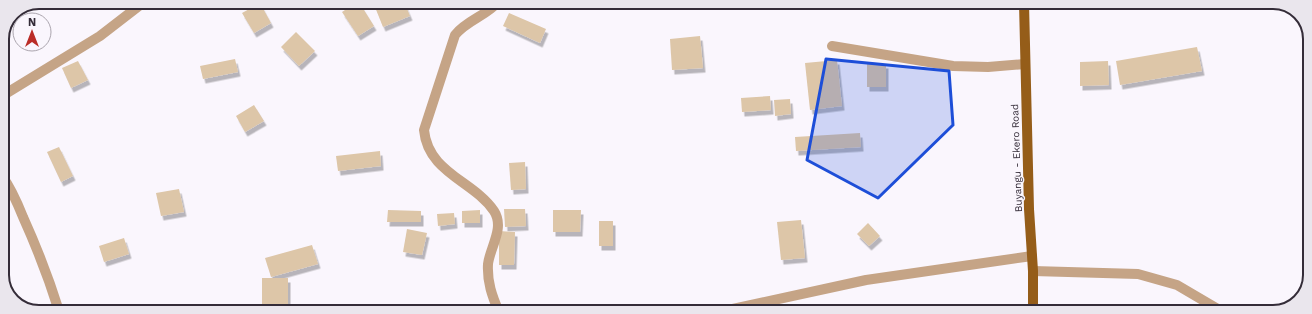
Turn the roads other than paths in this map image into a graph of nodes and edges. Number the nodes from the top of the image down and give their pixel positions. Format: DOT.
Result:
graph roads {
  1 [pos="135,9"];
  2 [pos="492,9"];
  3 [pos="1024,9"];
  4 [pos="832,46"];
  5 [pos="1025,64"];
  6 [pos="9,92"];
  7 [pos="9,186"];
  8 [pos="1032,256"];
  9 [pos="1033,271"];
  10 [pos="57,305"];
  11 [pos="496,305"];
  12 [pos="751,305"];
  13 [pos="1033,305"];
  14 [pos="1211,305"];
  1 -- 6 [label="street"];
  2 -- 11 [label="street"];
  3 -- 5 [label="main road, Buyangu - Ekero Road"];
  4 -- 5 [label="street"];
  5 -- 8 [label="main road, Buyangu - Ekero Road"];
  7 -- 10 [label="street"];
  8 -- 9 [label="main road, Buyangu - Ekero Road"];
  8 -- 12 [label="street"];
  9 -- 13 [label="main road, Buyangu - Ekero Road"];
  9 -- 14 [label="street"];
}
